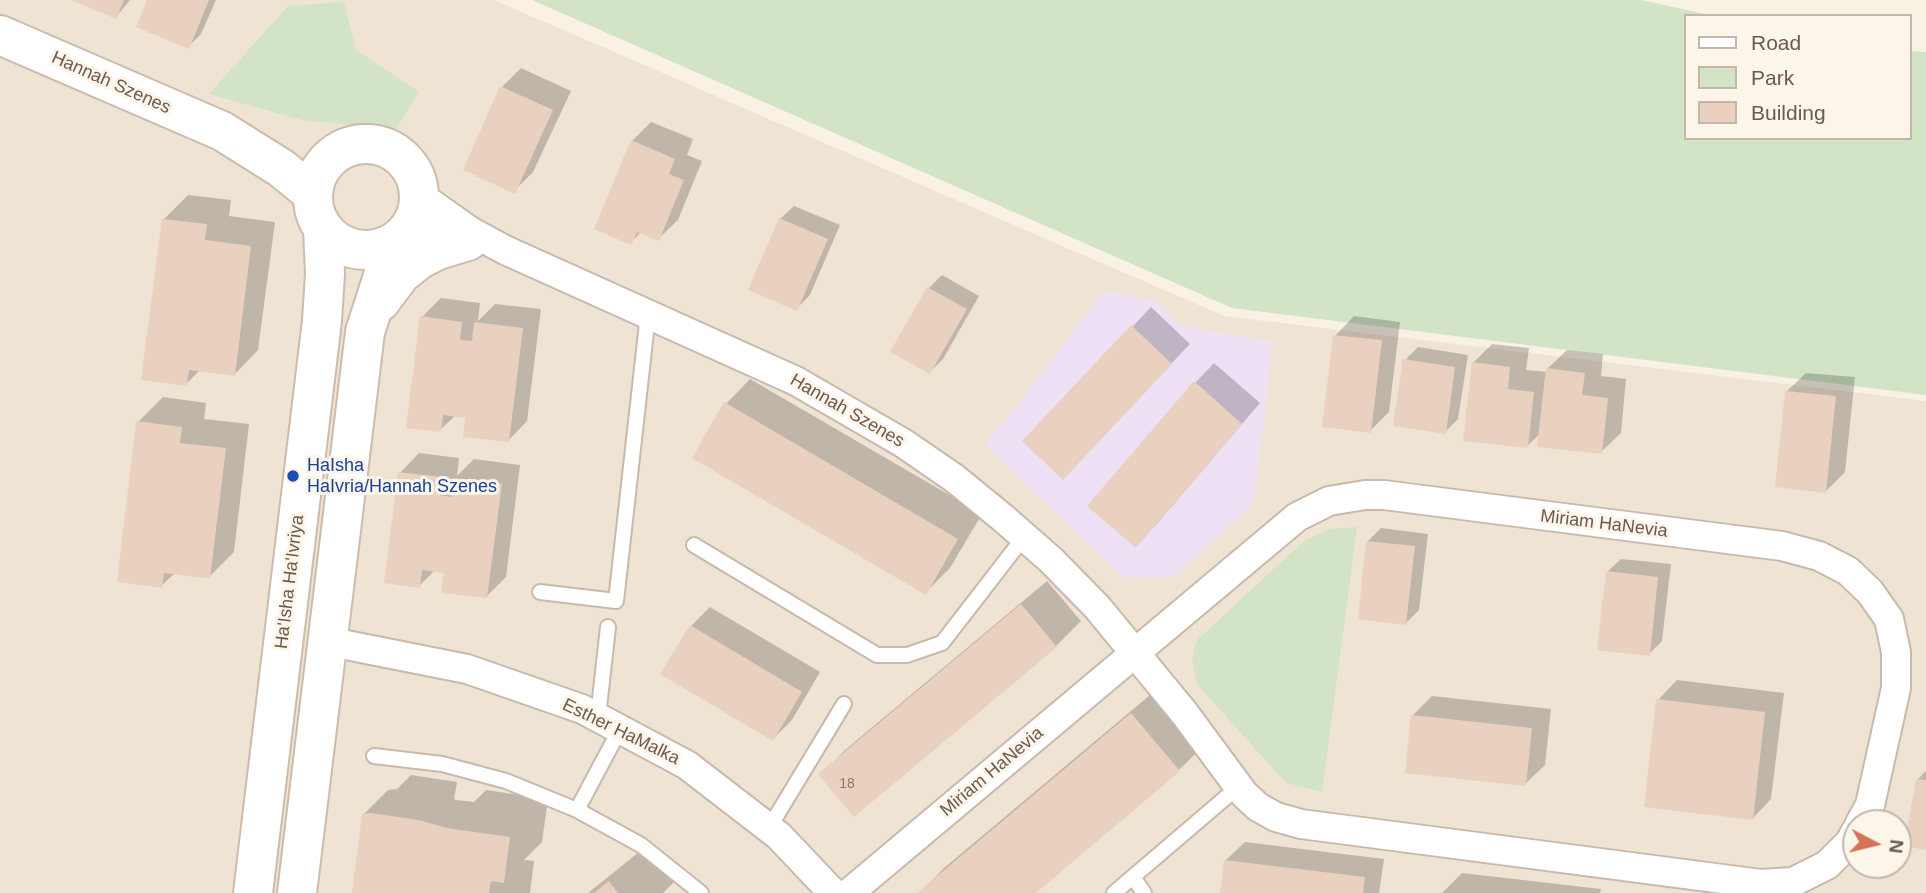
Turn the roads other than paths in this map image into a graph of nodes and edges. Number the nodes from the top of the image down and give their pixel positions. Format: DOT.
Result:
graph roads {
  1 [pos="2,43"];
  2 [pos="222,131"];
  3 [pos="333,155"];
  4 [pos="419,195"];
  5 [pos="318,211"];
  6 [pos="399,238"];
  7 [pos="468,240"];
  8 [pos="505,250"];
  9 [pos="648,314"];
  10 [pos="365,332"];
  11 [pos="1024,537"];
  12 [pos="694,545"];
  13 [pos="540,592"];
  14 [pos="608,627"];
  15 [pos="326,641"];
  16 [pos="1136,651"];
  17 [pos="844,704"];
  18 [pos="609,723"];
  19 [pos="374,756"];
  20 [pos="1238,787"];
  21 [pos="1868,809"];
  22 [pos="577,810"];
  23 [pos="769,828"];
  24 [pos="1842,850"];
  25 [pos="1133,877"];
  26 [pos="253,893"];
  27 [pos="297,893"];
  28 [pos="701,893"];
  29 [pos="833,893"];
  30 [pos="849,893"];
  31 [pos="1114,893"];
  32 [pos="1144,893"];
  1 -- 2 [label="street, Hannah Szenes"];
  2 -- 3 [label="street, Hannah Szenes"];
  2 -- 5 [label="street, Hannah Szenes"];
  3 -- 4 [label="street"];
  3 -- 5 [label="street"];
  4 -- 6 [label="street"];
  4 -- 8 [label="street, Hannah Szenes"];
  5 -- 6 [label="street"];
  5 -- 26 [label="street, Ha'Isha Ha'Ivriya"];
  6 -- 7 [label="street, Hannah Szenes"];
  6 -- 10 [label="street"];
  7 -- 8 [label="street, Hannah Szenes"];
  7 -- 10 [label="street"];
  8 -- 9 [label="street, Hannah Szenes"];
  9 -- 11 [label="street, Hannah Szenes"];
  9 -- 13 [label="lane"];
  10 -- 15 [label="street"];
  11 -- 12 [label="lane"];
  11 -- 16 [label="street, Hannah Szenes"];
  14 -- 18 [label="lane"];
  15 -- 18 [label="street, Esther HaMalka"];
  15 -- 27 [label="street"];
  16 -- 20 [label="street"];
  16 -- 21 [label="street, Miriam HaNevia"];
  16 -- 30 [label="street, Miriam HaNevia"];
  17 -- 23 [label="lane"];
  18 -- 22 [label="lane"];
  18 -- 23 [label="street, Esther HaMalka"];
  19 -- 22 [label="lane"];
  20 -- 24 [label="street"];
  20 -- 25 [label="lane"];
  22 -- 28 [label="lane"];
  23 -- 29 [label="street, Esther HaMalka"];
  25 -- 31 [label="lane"];
  25 -- 32 [label="lane"];
}
